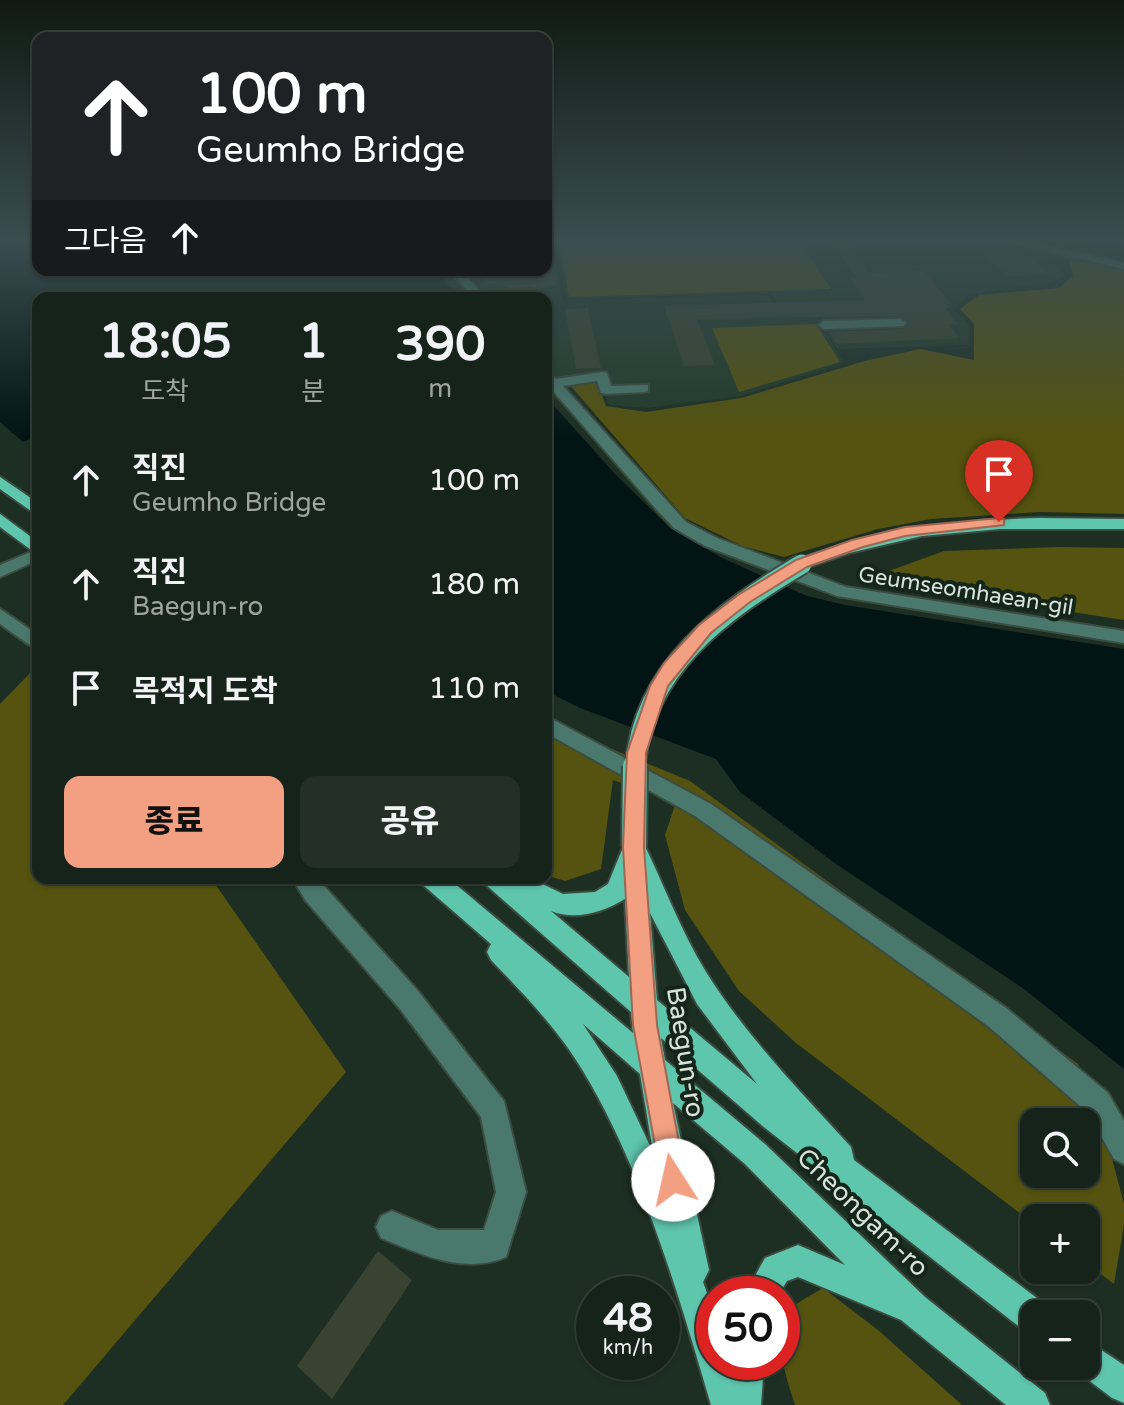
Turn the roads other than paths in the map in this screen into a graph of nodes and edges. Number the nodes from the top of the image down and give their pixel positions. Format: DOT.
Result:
graph roads {
  1 [pos="900,323"];
  2 [pos="824,325"];
  3 [pos="552,379"];
  4 [pos="552,382"];
  5 [pos="643,388"];
  6 [pos="0,482"];
  7 [pos="32,506"];
  8 [pos="0,519"];
  9 [pos="1124,524"];
  10 [pos="32,547"];
  11 [pos="32,555"];
  12 [pos="0,572"];
  13 [pos="0,615"];
  14 [pos="1124,637"];
  15 [pos="32,640"];
  16 [pos="552,727"];
  17 [pos="634,847"];
  18 [pos="308,884"];
  19 [pos="435,884"];
  20 [pos="436,884"];
  21 [pos="501,884"];
  22 [pos="520,884"];
  23 [pos="642,1001"];
  24 [pos="651,1063"];
  25 [pos="1124,1149"];
  26 [pos="879,1198"];
  27 [pos="392,1227"];
  28 [pos="772,1276"];
  29 [pos="696,1281"];
  30 [pos="1020,1306"];
  31 [pos="696,1308"];
  32 [pos="913,1309"];
  33 [pos="1100,1365"];
  34 [pos="1122,1377"];
  35 [pos="721,1380"];
  36 [pos="746,1380"];
  37 [pos="728,1405"];
  38 [pos="744,1405"];
  39 [pos="1033,1405"];
  1 -- 2 [label="street"];
  3 -- 5 [label="street"];
  4 -- 14 [label="street, Geumseomhaean-gil"];
  6 -- 7 [label="main road"];
  8 -- 10 [label="main road"];
  9 -- 17 [label="main road, Baegun-ro, bridge"];
  11 -- 12 [label="street"];
  13 -- 15 [label="street"];
  16 -- 25 [label="street"];
  17 -- 22 [label="main road"];
  17 -- 23 [label="main road, Baegun-ro"];
  17 -- 26 [label="main road"];
  18 -- 27 [label="street"];
  19 -- 31 [label="main road"];
  20 -- 24 [label="main road, Cheongam-ro"];
  21 -- 23 [label="main road, Cheongam-ro"];
  23 -- 24 [label="main road, Baegun-ro"];
  23 -- 26 [label="main road, Cheongam-ro"];
  24 -- 29 [label="main road, Baegun-ro"];
  24 -- 32 [label="main road, Cheongam-ro"];
  26 -- 30 [label="main road, Cheongam-ro"];
  28 -- 32 [label="main road"];
  32 -- 39 [label="main road, Cheongam-ro"];
  33 -- 34 [label="main road"];
  35 -- 37 [label="main road, Baegun-ro"];
  36 -- 38 [label="main road"];
}
